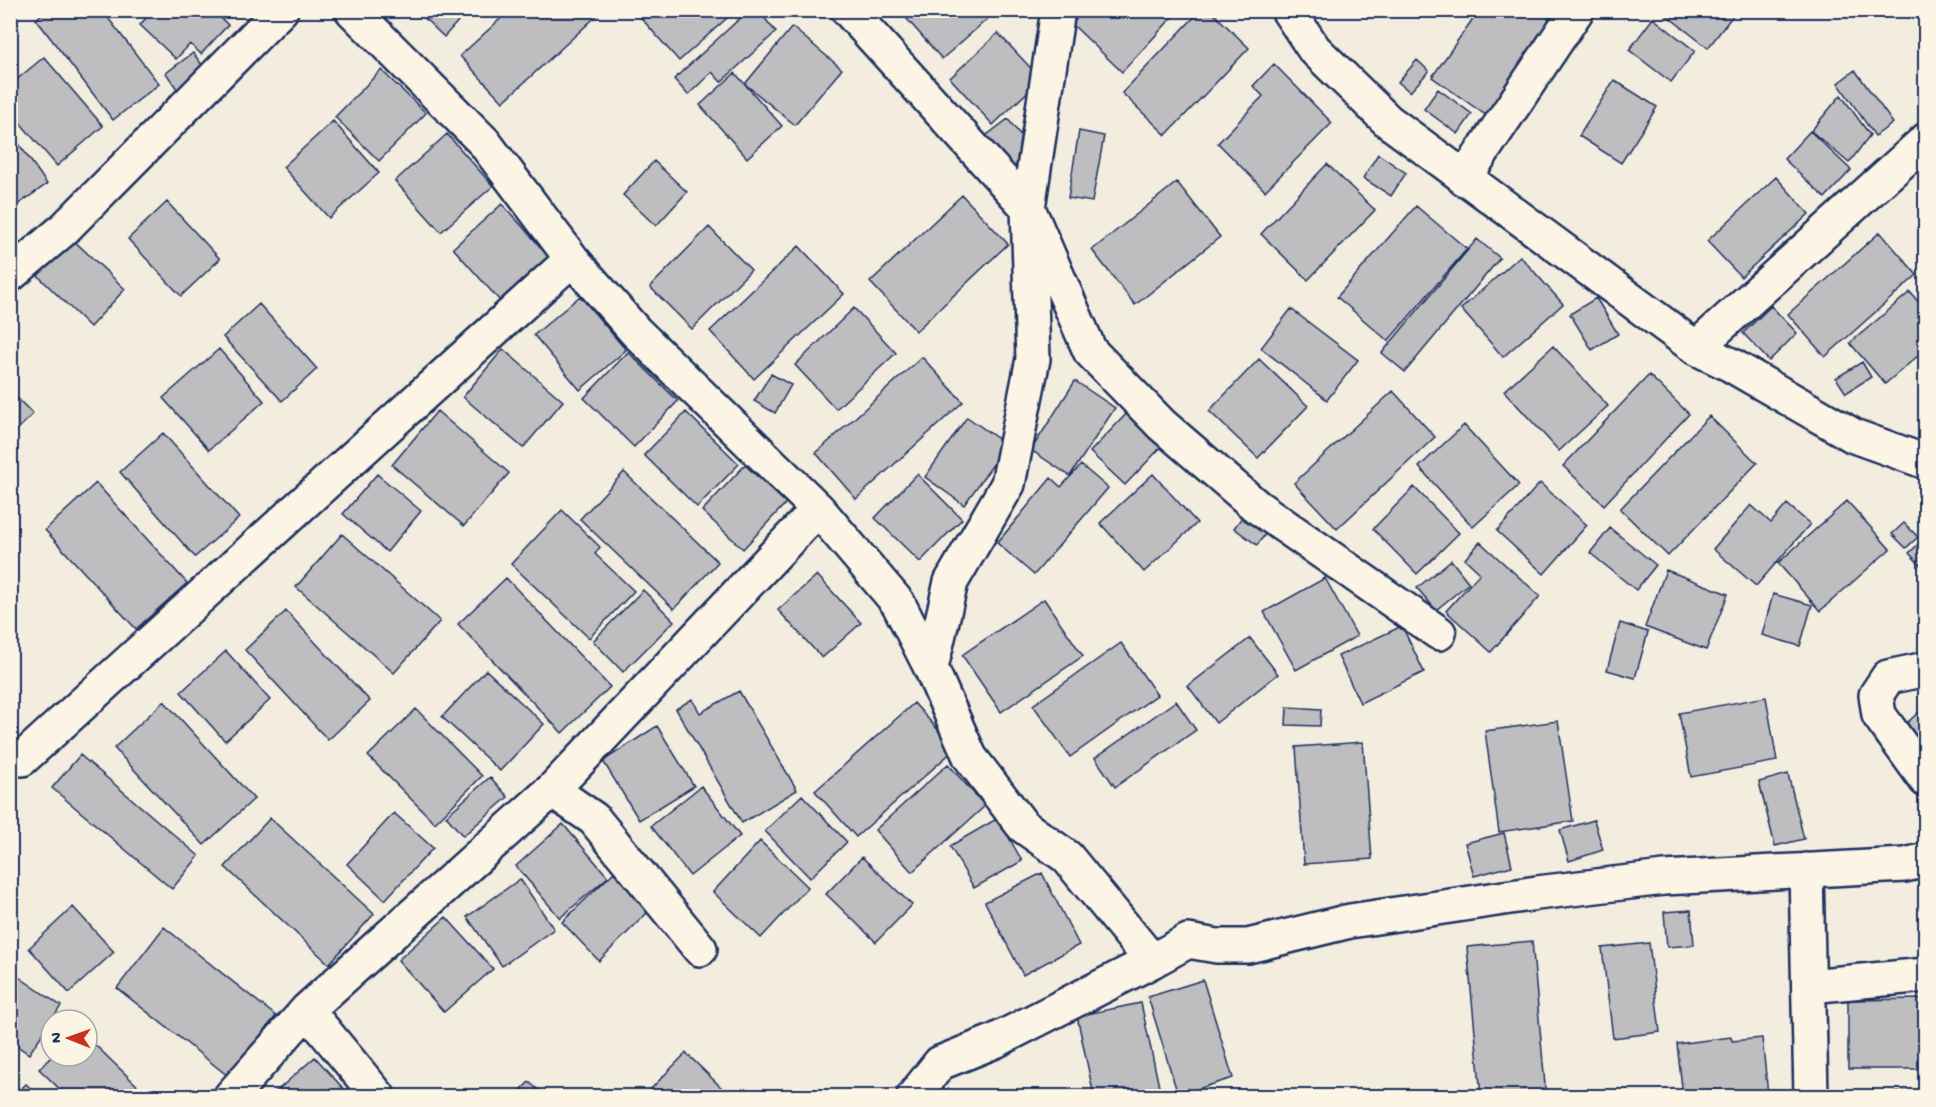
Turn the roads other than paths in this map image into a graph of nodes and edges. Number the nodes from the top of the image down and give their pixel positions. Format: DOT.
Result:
graph roads {
  1 [pos="281,10"];
  2 [pos="352,10"];
  3 [pos="848,10"];
  4 [pos="1058,10"];
  5 [pos="1288,10"];
  6 [pos="1577,10"];
  7 [pos="1926,140"];
  8 [pos="1464,179"];
  9 [pos="1028,208"];
  10 [pos="572,259"];
  11 [pos="10,275"];
  12 [pos="1696,348"];
  13 [pos="1926,462"];
  14 [pos="818,509"];
  15 [pos="951,582"];
  16 [pos="898,603"];
  17 [pos="1438,633"];
  18 [pos="931,668"];
  19 [pos="1926,669"];
  20 [pos="22,759"];
  21 [pos="1926,780"];
  22 [pos="552,790"];
  23 [pos="1926,860"];
  24 [pos="1806,870"];
  25 [pos="700,949"];
  26 [pos="1152,961"];
  27 [pos="1926,975"];
  28 [pos="1809,986"];
  29 [pos="308,1010"];
  30 [pos="231,1096"];
  31 [pos="378,1096"];
  32 [pos="914,1096"];
  33 [pos="1811,1096"];
  1 -- 11 [label="street"];
  2 -- 10 [label="street"];
  3 -- 9 [label="street"];
  4 -- 9 [label="street"];
  5 -- 8 [label="street"];
  6 -- 8 [label="street"];
  7 -- 12 [label="street"];
  8 -- 12 [label="street"];
  9 -- 15 [label="street"];
  9 -- 17 [label="street"];
  10 -- 14 [label="street"];
  10 -- 20 [label="street"];
  12 -- 13 [label="street"];
  14 -- 16 [label="street"];
  14 -- 22 [label="street"];
  15 -- 16 [label="street"];
  15 -- 18 [label="street"];
  16 -- 18 [label="street"];
  18 -- 26 [label="street"];
  19 -- 21 [label="street"];
  22 -- 25 [label="street"];
  22 -- 29 [label="street"];
  23 -- 24 [label="street"];
  24 -- 26 [label="street"];
  24 -- 28 [label="street"];
  26 -- 32 [label="street"];
  27 -- 28 [label="street"];
  28 -- 33 [label="street"];
  29 -- 30 [label="street"];
  29 -- 31 [label="street"];
}
